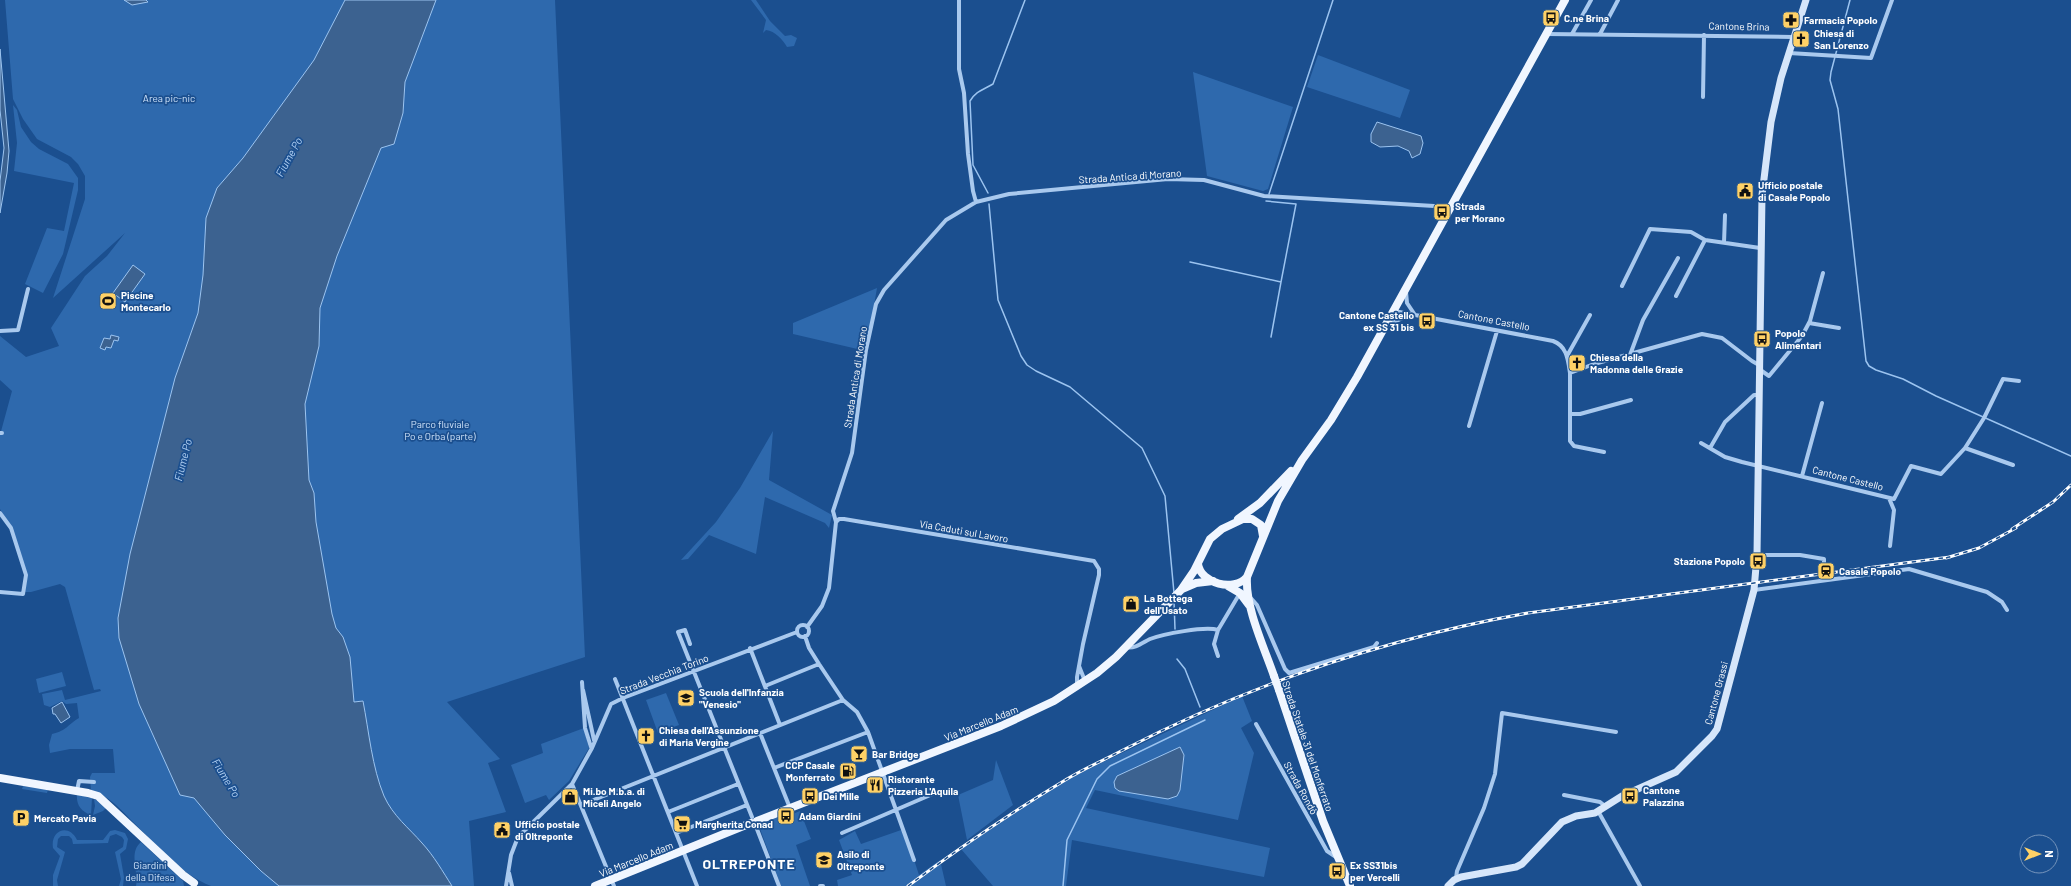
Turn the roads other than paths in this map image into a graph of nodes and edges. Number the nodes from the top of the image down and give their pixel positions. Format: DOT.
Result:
graph roads {
  1 [pos="959,0"];
  2 [pos="1565,0"];
  3 [pos="1591,0"];
  4 [pos="1618,0"];
  5 [pos="1806,0"];
  6 [pos="1892,0"];
  7 [pos="1546,34"];
  8 [pos="1572,34"];
  9 [pos="1600,34"];
  10 [pos="1704,35"];
  11 [pos="1794,37"];
  12 [pos="1788,53"];
  13 [pos="1703,97"];
  14 [pos="976,202"];
  15 [pos="1451,207"];
  16 [pos="1725,215"];
  17 [pos="1705,240"];
  18 [pos="1724,243"];
  19 [pos="1760,248"];
  20 [pos="1678,258"];
  21 [pos="1823,273"];
  22 [pos="1622,286"];
  23 [pos="1405,288"];
  24 [pos="28,289"];
  25 [pos="1676,296"];
  26 [pos="1393,311"];
  27 [pos="1413,315"];
  28 [pos="1590,315"];
  29 [pos="1809,323"];
  30 [pos="1839,328"];
  31 [pos="1383,329"];
  32 [pos="0,331"];
  33 [pos="1497,331"];
  34 [pos="1630,355"];
  35 [pos="1567,356"];
  36 [pos="1759,367"];
  37 [pos="1570,373"];
  38 [pos="2020,381"];
  39 [pos="1759,395"];
  40 [pos="1631,400"];
  41 [pos="1822,403"];
  42 [pos="1572,414"];
  43 [pos="1469,426"];
  44 [pos="1701,443"];
  45 [pos="1710,448"];
  46 [pos="1965,448"];
  47 [pos="1604,452"];
  48 [pos="1302,460"];
  49 [pos="2013,465"];
  50 [pos="1758,466"];
  51 [pos="1802,476"];
  52 [pos="1889,498"];
  53 [pos="0,513"];
  54 [pos="836,522"];
  55 [pos="1236,522"];
  56 [pos="1263,536"];
  57 [pos="1890,546"];
  58 [pos="1757,555"];
  59 [pos="1824,563"];
  60 [pos="1198,564"];
  61 [pos="1247,577"];
  62 [pos="1214,581"];
  63 [pos="1226,585"];
  64 [pos="1754,588"];
  65 [pos="1179,591"];
  66 [pos="0,592"];
  67 [pos="1244,595"];
  68 [pos="2006,610"];
  69 [pos="807,627"];
  70 [pos="1218,630"];
  71 [pos="797,632"];
  72 [pos="804,636"];
  73 [pos="1377,643"];
  74 [pos="690,644"];
  75 [pos="1126,646"];
  76 [pos="750,648"];
  77 [pos="1218,656"];
  78 [pos="819,664"];
  79 [pos="1079,665"];
  80 [pos="693,672"];
  81 [pos="615,679"];
  82 [pos="1085,681"];
  83 [pos="765,686"];
  84 [pos="1077,687"];
  85 [pos="623,698"];
  86 [pos="843,700"];
  87 [pos="1256,724"];
  88 [pos="780,725"];
  89 [pos="868,732"];
  90 [pos="1616,732"];
  91 [pos="760,733"];
  92 [pos="595,741"];
  93 [pos="724,747"];
  94 [pos="592,748"];
  95 [pos="774,768"];
  96 [pos="883,773"];
  97 [pos="653,776"];
  98 [pos="1,778"];
  99 [pos="94,782"];
  100 [pos="572,784"];
  101 [pos="738,784"];
  102 [pos="77,791"];
  103 [pos="935,793"];
  104 [pos="1564,795"];
  105 [pos="581,805"];
  106 [pos="747,805"];
  107 [pos="1605,806"];
  108 [pos="790,808"];
  109 [pos="897,809"];
  110 [pos="1598,811"];
  111 [pos="668,812"];
  112 [pos="754,821"];
  113 [pos="842,832"];
  114 [pos="676,833"];
  115 [pos="683,851"];
  116 [pos="1336,857"];
  117 [pos="914,860"];
  118 [pos="508,870"];
  119 [pos="1456,878"];
  120 [pos="613,883"];
  121 [pos="192,885"];
  122 [pos="506,886"];
  123 [pos="512,886"];
  124 [pos="595,886"];
  125 [pos="697,886"];
  126 [pos="779,886"];
  127 [pos="1350,886"];
  128 [pos="1448,886"];
  129 [pos="1640,886"];
  1 -- 14 [label="street"];
  2 -- 7 [label="main road"];
  3 -- 8 [label="street"];
  4 -- 9 [label="street"];
  5 -- 11 [label="street"];
  6 -- 12 [label="street"];
  7 -- 8 [label="street, Cantone Brina"];
  7 -- 15 [label="main road"];
  8 -- 9 [label="street, Cantone Brina"];
  9 -- 10 [label="street, Cantone Brina"];
  10 -- 11 [label="street, Cantone Brina"];
  10 -- 13 [label="street"];
  11 -- 12 [label="street"];
  12 -- 19 [label="street"];
  14 -- 15 [label="street, Strada Antica di Morano"];
  14 -- 54 [label="street, Strada Antica di Morano"];
  15 -- 23 [label="main road"];
  16 -- 18 [label="street"];
  17 -- 18 [label="street"];
  17 -- 22 [label="street"];
  17 -- 25 [label="street"];
  18 -- 19 [label="street"];
  19 -- 36 [label="street"];
  20 -- 34 [label="street"];
  21 -- 29 [label="street"];
  23 -- 26 [label="main road"];
  23 -- 27 [label="street"];
  24 -- 32 [label="street"];
  26 -- 27 [label="street, Cantone Castello"];
  26 -- 31 [label="main road"];
  27 -- 31 [label="street"];
  27 -- 33 [label="street, Cantone Castello"];
  28 -- 35 [label="street"];
  29 -- 30 [label="street"];
  29 -- 36 [label="street"];
  31 -- 48 [label="main road"];
  33 -- 35 [label="street, Cantone Castello"];
  33 -- 43 [label="street"];
  34 -- 36 [label="street"];
  34 -- 37 [label="street"];
  35 -- 37 [label="street, Cantone Castello"];
  36 -- 39 [label="street"];
  37 -- 42 [label="street, Cantone Castello"];
  38 -- 46 [label="street"];
  39 -- 45 [label="street"];
  39 -- 50 [label="street"];
  40 -- 42 [label="street"];
  41 -- 51 [label="street, Cantone Castello"];
  42 -- 47 [label="street, Cantone Castello"];
  44 -- 45 [label="street, Cantone Castello"];
  45 -- 50 [label="street, Cantone Castello"];
  46 -- 49 [label="street"];
  46 -- 52 [label="street, Cantone Castello"];
  48 -- 55 [label="main road"];
  48 -- 56 [label="main road"];
  50 -- 51 [label="street, Cantone Castello"];
  50 -- 58 [label="street"];
  51 -- 52 [label="street, Cantone Castello"];
  52 -- 57 [label="street, Cantone Castello"];
  53 -- 66 [label="street"];
  54 -- 69 [label="street"];
  54 -- 79 [label="street, Via Caduti sul Lavoro"];
  55 -- 56 [label="main road"];
  55 -- 60 [label="main road"];
  56 -- 61 [label="main road"];
  58 -- 59 [label="street"];
  58 -- 64 [label="street"];
  60 -- 62 [label="main road"];
  60 -- 65 [label="main road, Via Marcello Adam"];
  61 -- 63 [label="main road"];
  61 -- 67 [label="main road, Strada Statale 31 del Monferrato"];
  62 -- 63 [label="main road"];
  62 -- 65 [label="main road, Via Marcello Adam"];
  63 -- 67 [label="main road, Strada Statale 31 del Monferrato"];
  64 -- 68 [label="street"];
  64 -- 107 [label="street, Cantone Grassi"];
  65 -- 75 [label="main road, Via Marcello Adam"];
  67 -- 70 [label="street"];
  67 -- 73 [label="street"];
  67 -- 116 [label="main road, Strada Statale 31 del Monferrato, bridge"];
  69 -- 71 [label="street"];
  69 -- 72 [label="street"];
  70 -- 75 [label="street"];
  70 -- 77 [label="street"];
  71 -- 72 [label="street"];
  71 -- 76 [label="street, Strada Vecchia Torino"];
  72 -- 78 [label="street"];
  74 -- 80 [label="street"];
  75 -- 82 [label="main road, Via Marcello Adam"];
  76 -- 80 [label="street, Strada Vecchia Torino"];
  76 -- 83 [label="street"];
  78 -- 83 [label="street"];
  78 -- 86 [label="street"];
  79 -- 82 [label="street"];
  79 -- 84 [label="street, Via Caduti sul Lavoro"];
  80 -- 85 [label="street, Strada Vecchia Torino"];
  80 -- 93 [label="street"];
  81 -- 85 [label="street"];
  82 -- 84 [label="main road, Via Marcello Adam"];
  83 -- 88 [label="street"];
  84 -- 96 [label="main road, Via Marcello Adam"];
  85 -- 92 [label="street, Strada Vecchia Torino"];
  85 -- 97 [label="street"];
  86 -- 88 [label="street"];
  86 -- 89 [label="street"];
  87 -- 116 [label="street, Strada Rondò"];
  88 -- 91 [label="street"];
  89 -- 95 [label="street"];
  89 -- 96 [label="street"];
  90 -- 119 [label="street"];
  91 -- 93 [label="street"];
  91 -- 95 [label="street"];
  92 -- 94 [label="street, Strada Vecchia Torino"];
  92 -- 94 [label="street"];
  93 -- 97 [label="street"];
  93 -- 101 [label="street"];
  94 -- 100 [label="street, Strada Vecchia Torino"];
  95 -- 108 [label="street"];
  96 -- 108 [label="main road, Via Marcello Adam"];
  96 -- 109 [label="street"];
  97 -- 105 [label="street"];
  97 -- 111 [label="street"];
  98 -- 102 [label="main road"];
  99 -- 102 [label="street"];
  100 -- 105 [label="street"];
  100 -- 118 [label="street, Strada Vecchia Torino"];
  101 -- 106 [label="street"];
  101 -- 111 [label="street"];
  102 -- 121 [label="main road"];
  103 -- 109 [label="street"];
  104 -- 107 [label="street"];
  105 -- 120 [label="street"];
  106 -- 112 [label="street"];
  106 -- 114 [label="street"];
  107 -- 110 [label="street, Cantone Grassi"];
  108 -- 112 [label="main road, Via Marcello Adam"];
  109 -- 113 [label="street"];
  109 -- 117 [label="street"];
  110 -- 119 [label="street, Cantone Grassi"];
  110 -- 129 [label="street"];
  111 -- 114 [label="street"];
  112 -- 115 [label="main road, Via Marcello Adam"];
  112 -- 126 [label="street"];
  114 -- 115 [label="street"];
  115 -- 120 [label="main road, Via Marcello Adam"];
  115 -- 125 [label="street"];
  116 -- 127 [label="main road, Strada Statale 31 del Monferrato"];
  118 -- 122 [label="street, Strada Vecchia Torino"];
  118 -- 123 [label="street"];
  119 -- 128 [label="street"];
  120 -- 124 [label="main road, Via Marcello Adam"];
}
